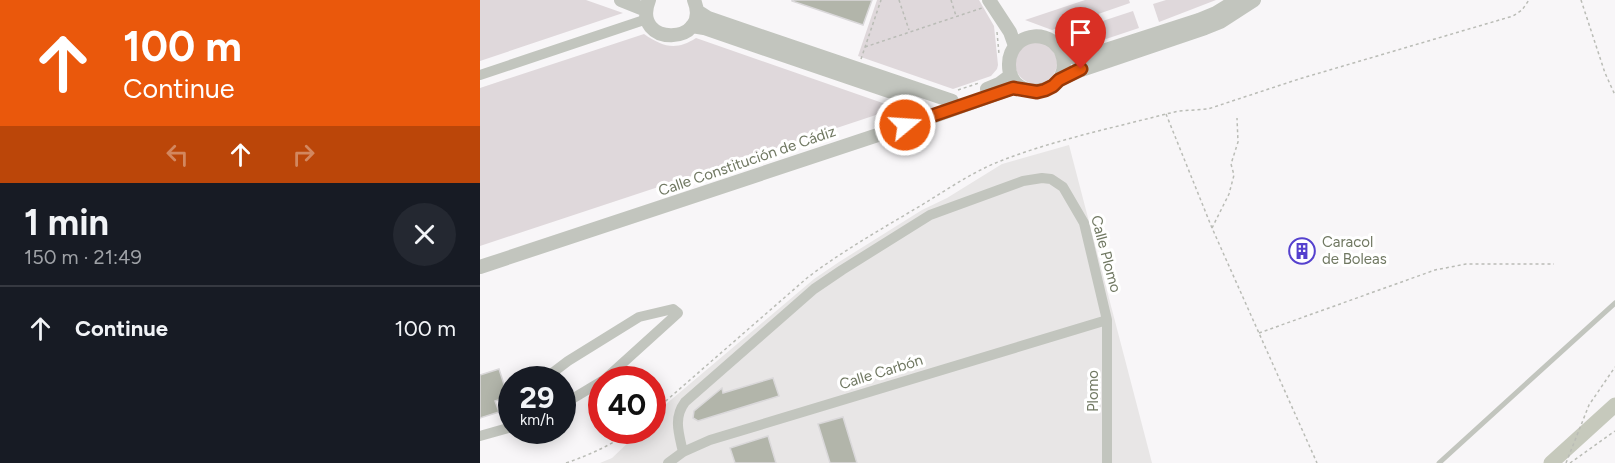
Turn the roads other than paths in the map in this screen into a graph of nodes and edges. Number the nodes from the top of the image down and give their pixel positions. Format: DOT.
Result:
graph roads {
  1 [pos="621,0"];
  2 [pos="1000,0"];
  3 [pos="1237,0"];
  4 [pos="1254,0"];
  5 [pos="987,3"];
  6 [pos="695,5"];
  7 [pos="647,10"];
  8 [pos="692,26"];
  9 [pos="1035,36"];
  10 [pos="1015,46"];
  11 [pos="1060,49"];
  12 [pos="480,75"];
  13 [pos="1011,75"];
  14 [pos="1059,80"];
  15 [pos="1024,89"];
  16 [pos="953,96"];
  17 [pos="919,116"];
  18 [pos="480,258"];
  19 [pos="480,267"];
  20 [pos="1615,303"];
  21 [pos="1107,320"];
  22 [pos="561,366"];
  23 [pos="619,366"];
  24 [pos="498,430"];
  25 [pos="480,436"];
  26 [pos="683,453"];
  27 [pos="668,463"];
  28 [pos="1107,463"];
  29 [pos="1439,463"];
  1 -- 7 [label="street"];
  2 -- 9 [label="street"];
  3 -- 11 [label="street"];
  4 -- 14 [label="street"];
  5 -- 10 [label="street"];
  6 -- 8 [label="street"];
  6 -- 16 [label="street"];
  7 -- 8 [label="street"];
  7 -- 12 [label="street"];
  8 -- 17 [label="street"];
  9 -- 10 [label="street"];
  9 -- 11 [label="street"];
  10 -- 13 [label="street"];
  11 -- 14 [label="street"];
  13 -- 15 [label="street"];
  13 -- 16 [label="street, Calle Constitución de Cádiz"];
  14 -- 15 [label="street"];
  15 -- 17 [label="street, Calle Constitución de Cádiz"];
  16 -- 17 [label="street, Calle Constitución de Cádiz"];
  17 -- 18 [label="street, Calle Constitución de Cádiz"];
  17 -- 19 [label="street, Calle Constitución de Cádiz"];
  20 -- 29 [label="lane"];
  21 -- 26 [label="street, Calle Carbón"];
  21 -- 26 [label="street, Calle Plomo"];
  21 -- 28 [label="street, Plomo"];
  22 -- 23 [label="street"];
  24 -- 25 [label="street"];
  26 -- 27 [label="street, Calle Carbón"];
}
